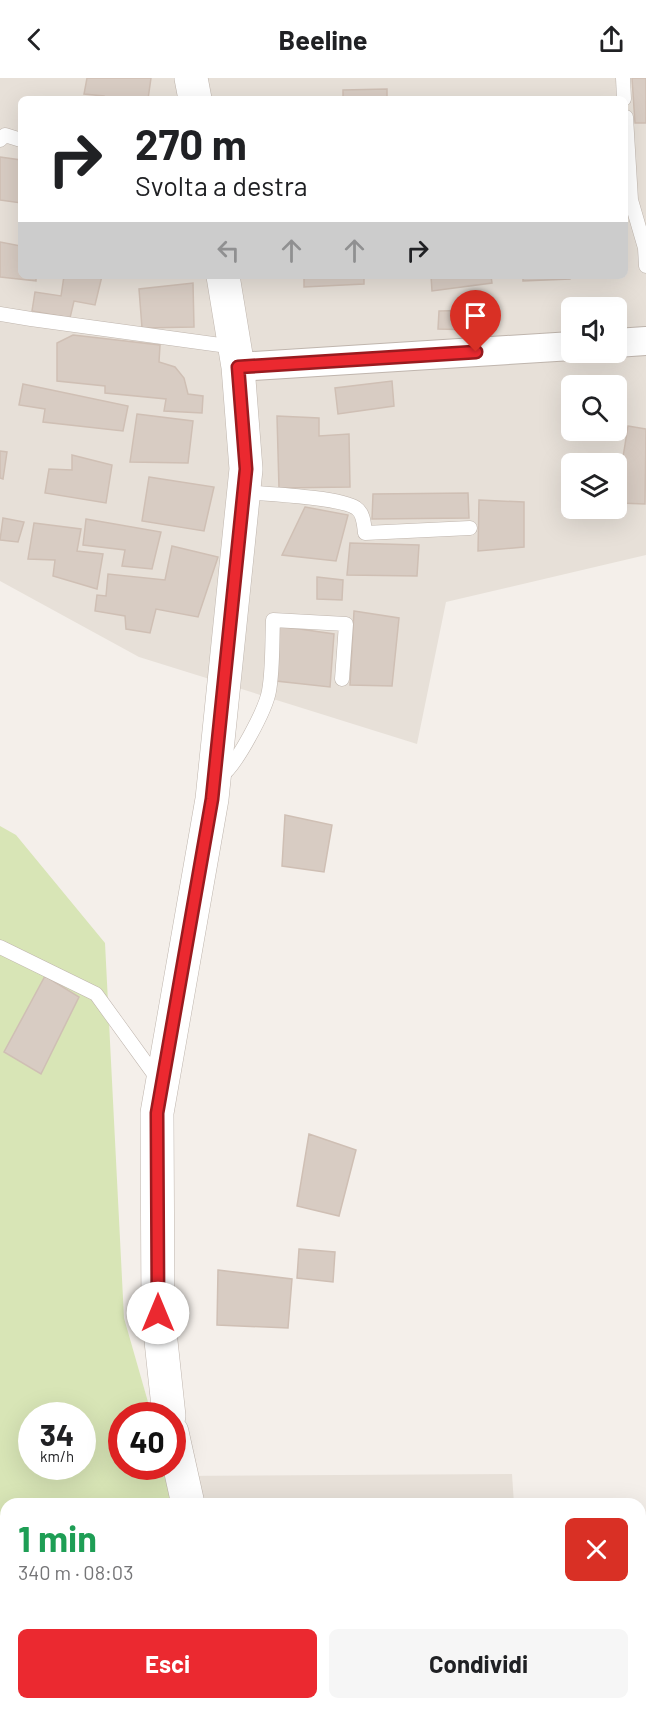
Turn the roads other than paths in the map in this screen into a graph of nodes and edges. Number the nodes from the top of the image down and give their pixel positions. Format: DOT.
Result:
graph roads {
  1 [pos="191,78"];
  2 [pos="623,78"];
  3 [pos="194,96"];
  4 [pos="624,96"];
  5 [pos="18,139"];
  6 [pos="0,140"];
  7 [pos="628,150"];
  8 [pos="646,266"];
  9 [pos="224,279"];
  10 [pos="0,314"];
  11 [pos="646,341"];
  12 [pos="627,342"];
  13 [pos="561,346"];
  14 [pos="237,357"];
  15 [pos="244,492"];
  16 [pos="470,528"];
  17 [pos="342,679"];
  18 [pos="213,781"];
  19 [pos="0,947"];
  20 [pos="162,1085"];
  21 [pos="168,1402"];
  22 [pos="183,1480"];
  23 [pos="187,1498"];
  1 -- 3 [label="street"];
  2 -- 4 [label="lane"];
  5 -- 6 [label="lane"];
  7 -- 8 [label="lane"];
  9 -- 14 [label="street"];
  10 -- 14 [label="lane"];
  11 -- 12 [label="street"];
  13 -- 14 [label="street"];
  14 -- 15 [label="street"];
  15 -- 16 [label="lane"];
  15 -- 18 [label="street"];
  17 -- 18 [label="lane"];
  18 -- 20 [label="street"];
  19 -- 20 [label="lane"];
  20 -- 21 [label="street"];
  22 -- 23 [label="street"];
}
